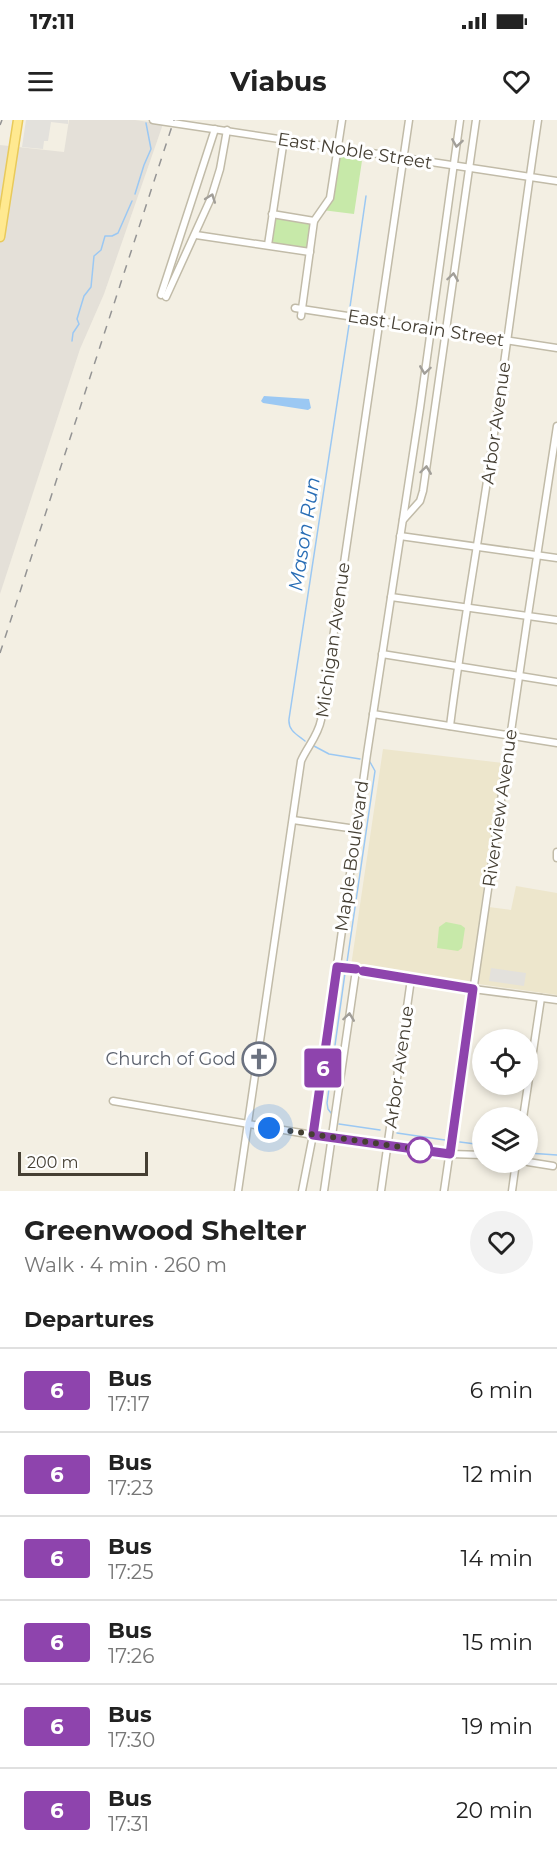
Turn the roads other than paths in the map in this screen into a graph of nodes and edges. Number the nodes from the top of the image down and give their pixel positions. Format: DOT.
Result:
graph roads {
  1 [pos="18,120"];
  2 [pos="153,120"];
  3 [pos="342,120"];
  4 [pos="409,120"];
  5 [pos="460,120"];
  6 [pos="476,120"];
  7 [pos="538,120"];
  8 [pos="215,129"];
  9 [pos="227,130"];
  10 [pos="284,139"];
  11 [pos="338,149"];
  12 [pos="404,158"];
  13 [pos="453,166"];
  14 [pos="468,169"];
  15 [pos="530,177"];
  16 [pos="557,181"];
  17 [pos="272,214"];
  18 [pos="314,221"];
  19 [pos="196,235"];
  20 [pos="0,237"];
  21 [pos="268,245"];
  22 [pos="443,246"];
  23 [pos="457,248"];
  24 [pos="310,252"];
  25 [pos="166,289"];
  26 [pos="163,296"];
  27 [pos="380,321"];
  28 [pos="430,329"];
  29 [pos="446,331"];
  30 [pos="508,341"];
  31 [pos="557,348"];
  32 [pos="420,408"];
  33 [pos="434,409"];
  34 [pos="557,426"];
  35 [pos="406,501"];
  36 [pos="420,501"];
  37 [pos="402,521"];
  38 [pos="400,536"];
  39 [pos="477,547"];
  40 [pos="537,556"];
  41 [pos="557,558"];
  42 [pos="391,597"];
  43 [pos="467,607"];
  44 [pos="528,615"];
  45 [pos="557,620"];
  46 [pos="382,654"];
  47 [pos="457,665"];
  48 [pos="519,676"];
  49 [pos="557,682"];
  50 [pos="373,714"];
  51 [pos="450,726"];
  52 [pos="511,736"];
  53 [pos="557,743"];
  54 [pos="293,820"];
  55 [pos="356,829"];
  56 [pos="557,852"];
  57 [pos="557,858"];
  58 [pos="337,967"];
  59 [pos="356,969"];
  60 [pos="411,979"];
  61 [pos="473,989"];
  62 [pos="541,998"];
  63 [pos="557,1000"];
  64 [pos="113,1101"];
  65 [pos="525,1107"];
  66 [pos="248,1124"];
  67 [pos="313,1135"];
  68 [pos="332,1137"];
  69 [pos="387,1145"];
  70 [pos="450,1154"];
  71 [pos="472,1155"];
  72 [pos="538,1164"];
  73 [pos="554,1166"];
  74 [pos="514,1173"];
  75 [pos="238,1191"];
  76 [pos="302,1191"];
  77 [pos="324,1191"];
  78 [pos="381,1191"];
  79 [pos="444,1191"];
  80 [pos="512,1191"];
  1 -- 20 [label="main road"];
  2 -- 8 [label="street, East Noble Street"];
  3 -- 11 [label="street"];
  4 -- 12 [label="street, Michigan Avenue"];
  5 -- 13 [label="street, Maple Boulevard, one-way"];
  6 -- 14 [label="street"];
  7 -- 15 [label="street, Arbor Avenue"];
  8 -- 9 [label="street, East Noble Street"];
  8 -- 25 [label="street"];
  9 -- 10 [label="street, East Noble Street"];
  19 -- 9 [label="street, one-way"];
  10 -- 11 [label="street, East Noble Street"];
  10 -- 17 [label="street"];
  11 -- 12 [label="street, East Noble Street"];
  11 -- 18 [label="street"];
  12 -- 13 [label="street, East Noble Street"];
  12 -- 27 [label="street, Michigan Avenue"];
  13 -- 14 [label="street, East Noble Street"];
  13 -- 22 [label="street, Maple Boulevard"];
  14 -- 15 [label="street, East Noble Street"];
  14 -- 23 [label="street"];
  15 -- 16 [label="street, East Noble Street"];
  15 -- 30 [label="street, Arbor Avenue"];
  17 -- 18 [label="street"];
  17 -- 21 [label="street"];
  18 -- 24 [label="street"];
  19 -- 21 [label="street"];
  19 -- 25 [label="street"];
  21 -- 24 [label="street"];
  22 -- 23 [label="street"];
  22 -- 28 [label="street, Maple Boulevard"];
  29 -- 23 [label="street, one-way"];
  24 -- 27 [label="street, East Lorain Street"];
  25 -- 26 [label="street"];
  27 -- 28 [label="street, East Lorain Street"];
  27 -- 54 [label="street, Michigan Avenue"];
  28 -- 29 [label="street, East Lorain Street"];
  28 -- 32 [label="street, Maple Boulevard, one-way"];
  29 -- 30 [label="street, East Lorain Street"];
  29 -- 33 [label="street"];
  30 -- 31 [label="street, East Lorain Street"];
  30 -- 39 [label="street, Arbor Avenue"];
  32 -- 33 [label="street"];
  32 -- 35 [label="street, Maple Boulevard"];
  36 -- 33 [label="street, one-way"];
  34 -- 40 [label="street, Riverview Avenue"];
  35 -- 36 [label="street"];
  35 -- 37 [label="street, Maple Boulevard"];
  36 -- 37 [label="street"];
  37 -- 38 [label="street, Maple Boulevard"];
  38 -- 39 [label="street"];
  38 -- 42 [label="street, Maple Boulevard"];
  39 -- 40 [label="street"];
  39 -- 43 [label="street, Arbor Avenue"];
  40 -- 41 [label="street"];
  40 -- 44 [label="street, Riverview Avenue"];
  42 -- 43 [label="street"];
  42 -- 46 [label="street, Maple Boulevard"];
  43 -- 44 [label="street"];
  43 -- 47 [label="street, Arbor Avenue"];
  44 -- 45 [label="street"];
  44 -- 48 [label="street, Riverview Avenue"];
  46 -- 47 [label="street"];
  46 -- 50 [label="street, Maple Boulevard"];
  47 -- 48 [label="street"];
  47 -- 51 [label="street, Arbor Avenue"];
  48 -- 49 [label="street"];
  48 -- 52 [label="street, Riverview Avenue"];
  50 -- 51 [label="street"];
  50 -- 55 [label="street, Maple Boulevard"];
  51 -- 52 [label="street"];
  52 -- 53 [label="street"];
  52 -- 61 [label="street, Riverview Avenue"];
  54 -- 55 [label="street"];
  54 -- 66 [label="street, Michigan Avenue"];
  55 -- 58 [label="street, Maple Boulevard"];
  56 -- 57 [label="street"];
  58 -- 59 [label="street"];
  58 -- 67 [label="street, Maple Boulevard"];
  59 -- 60 [label="street"];
  68 -- 59 [label="street, one-way"];
  60 -- 61 [label="street"];
  60 -- 69 [label="street, Arbor Avenue"];
  61 -- 62 [label="street"];
  61 -- 70 [label="street, Riverview Avenue"];
  62 -- 63 [label="street"];
  62 -- 65 [label="street"];
  64 -- 66 [label="street"];
  66 -- 67 [label="street"];
  66 -- 75 [label="street, Michigan Avenue"];
  67 -- 68 [label="street"];
  67 -- 76 [label="street, Maple Boulevard"];
  68 -- 69 [label="street"];
  68 -- 77 [label="street"];
  69 -- 70 [label="street"];
  69 -- 78 [label="street, Arbor Avenue"];
  70 -- 71 [label="street"];
  70 -- 79 [label="street, Riverview Avenue"];
  72 -- 73 [label="street"];
  74 -- 80 [label="street"];
}
